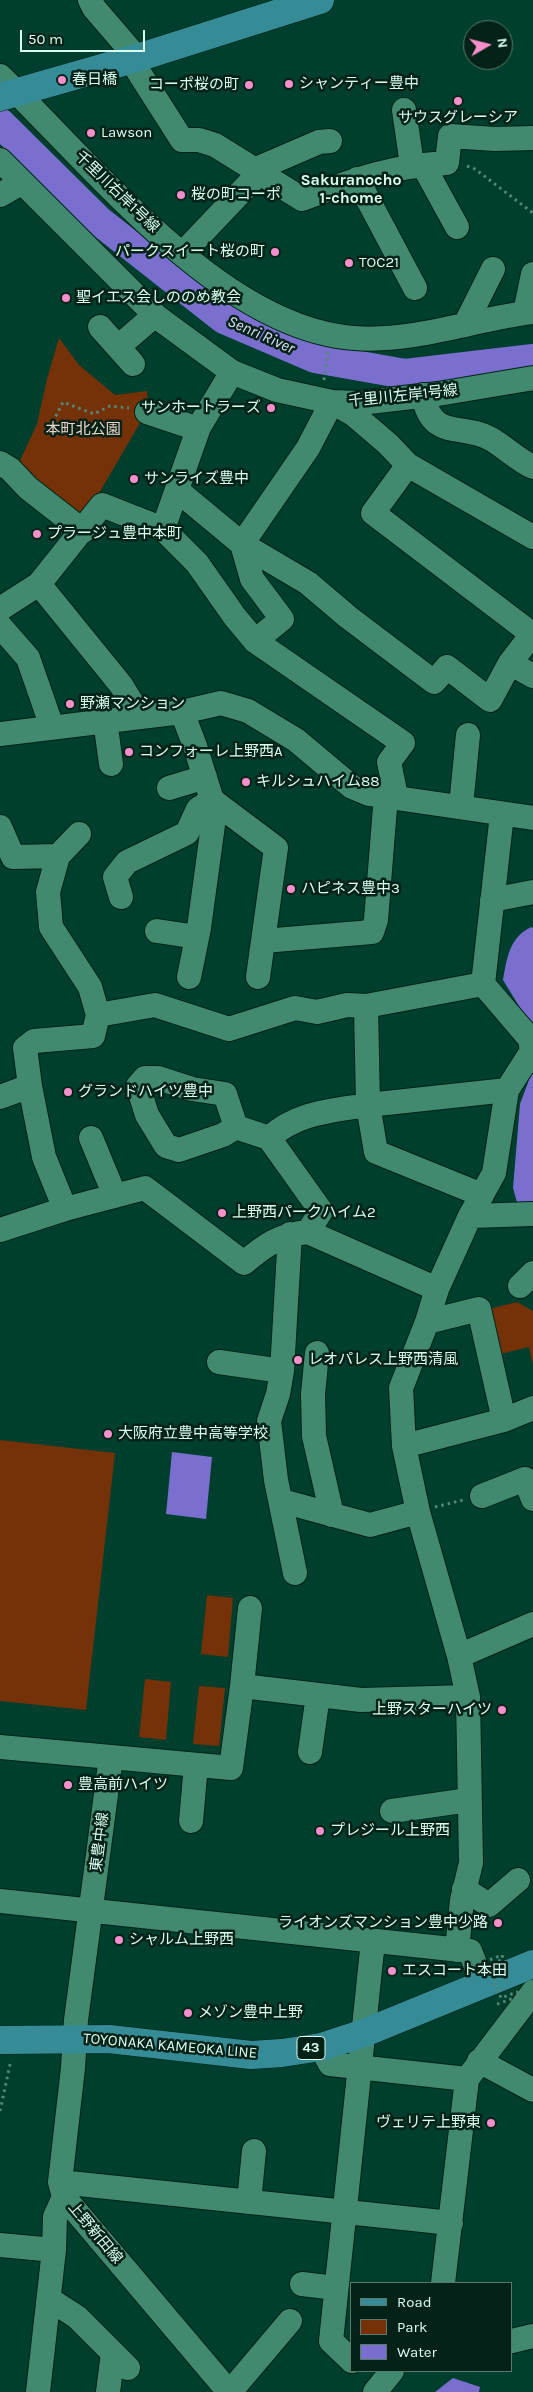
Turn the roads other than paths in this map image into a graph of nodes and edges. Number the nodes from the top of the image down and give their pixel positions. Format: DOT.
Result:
graph roads {
  1 [pos="90,0"];
  2 [pos="313,1"];
  3 [pos="134,59"];
  4 [pos="7,90"];
  5 [pos="404,110"];
  6 [pos="533,138"];
  7 [pos="330,141"];
  8 [pos="0,160"];
  9 [pos="417,165"];
  10 [pos="256,172"];
  11 [pos="357,179"];
  12 [pos="21,183"];
  13 [pos="0,195"];
  14 [pos="457,227"];
  15 [pos="183,253"];
  16 [pos="493,269"];
  17 [pos="533,274"];
  18 [pos="415,288"];
  19 [pos="529,313"];
  20 [pos="156,316"];
  21 [pos="465,325"];
  22 [pos="100,327"];
  23 [pos="232,372"];
  24 [pos="533,378"];
  25 [pos="328,392"];
  26 [pos="423,395"];
  27 [pos="147,412"];
  28 [pos="198,429"];
  29 [pos="0,464"];
  30 [pos="408,465"];
  31 [pos="533,468"];
  32 [pos="177,490"];
  33 [pos="163,529"];
  34 [pos="83,531"];
  35 [pos="533,537"];
  36 [pos="242,544"];
  37 [pos="39,584"];
  38 [pos="0,609"];
  39 [pos="0,626"];
  40 [pos="533,633"];
  41 [pos="255,641"];
  42 [pos="510,663"];
  43 [pos="533,676"];
  44 [pos="182,712"];
  45 [pos="140,716"];
  46 [pos="105,720"];
  47 [pos="52,727"];
  48 [pos="0,734"];
  49 [pos="468,735"];
  50 [pos="111,764"];
  51 [pos="205,777"];
  52 [pos="169,788"];
  53 [pos="391,796"];
  54 [pos="214,801"];
  55 [pos="460,806"];
  56 [pos="502,814"];
  57 [pos="533,818"];
  58 [pos="0,827"];
  59 [pos="79,834"];
  60 [pos="58,856"];
  61 [pos="533,892"];
  62 [pos="121,897"];
  63 [pos="492,900"];
  64 [pos="157,931"];
  65 [pos="197,937"];
  66 [pos="263,941"];
  67 [pos="258,976"];
  68 [pos="189,977"];
  69 [pos="483,984"];
  70 [pos="366,1006"];
  71 [pos="98,1015"];
  72 [pos="30,1086"];
  73 [pos="507,1090"];
  74 [pos="0,1097"];
  75 [pos="368,1105"];
  76 [pos="236,1127"];
  77 [pos="90,1138"];
  78 [pos="269,1138"];
  79 [pos="482,1195"];
  80 [pos="115,1196"];
  81 [pos="65,1209"];
  82 [pos="470,1216"];
  83 [pos="531,1217"];
  84 [pos="0,1230"];
  85 [pos="299,1233"];
  86 [pos="437,1289"];
  87 [pos="427,1322"];
  88 [pos="317,1353"];
  89 [pos="219,1362"];
  90 [pos="282,1370"];
  91 [pos="533,1408"];
  92 [pos="504,1420"];
  93 [pos="404,1446"];
  94 [pos="482,1496"];
  95 [pos="533,1499"];
  96 [pos="282,1501"];
  97 [pos="418,1512"];
  98 [pos="332,1515"];
  99 [pos="295,1573"];
  100 [pos="250,1608"];
  101 [pos="533,1624"];
  102 [pos="459,1656"];
  103 [pos="242,1686"];
  104 [pos="318,1695"];
  105 [pos="468,1697"];
  106 [pos="0,1747"];
  107 [pos="310,1752"];
  108 [pos="111,1757"];
  109 [pos="196,1765"];
  110 [pos="469,1800"];
  111 [pos="392,1811"];
  112 [pos="191,1821"];
  113 [pos="518,1880"];
  114 [pos="464,1889"];
  115 [pos="0,1901"];
  116 [pos="91,1911"];
  117 [pos="374,1941"];
  118 [pos="457,1950"];
  119 [pos="533,1964"];
  120 [pos="487,1984"];
  121 [pos="533,1992"];
  122 [pos="364,2033"];
  123 [pos="75,2038"];
  124 [pos="6,2047"];
  125 [pos="321,2047"];
  126 [pos="360,2068"];
  127 [pos="473,2070"];
  128 [pos="533,2090"];
  129 [pos="254,2151"];
  130 [pos="62,2189"];
  131 [pos="249,2202"];
  132 [pos="344,2213"];
  133 [pos="451,2223"];
  134 [pos="0,2245"];
  135 [pos="54,2250"];
  136 [pos="443,2282"];
  137 [pos="302,2284"];
  138 [pos="336,2288"];
  139 [pos="49,2299"];
  140 [pos="290,2321"];
  141 [pos="533,2336"];
  142 [pos="513,2341"];
  143 [pos="350,2359"];
  144 [pos="364,2372"];
  145 [pos="382,2383"];
  146 [pos="38,2392"];
  147 [pos="108,2392"];
  148 [pos="230,2392"];
  1 -- 3 [label="street"];
  2 -- 3 [label="main road"];
  3 -- 4 [label="main road"];
  3 -- 10 [label="street"];
  4 -- 15 [label="street, 千里川右岸1号線"];
  5 -- 9 [label="street"];
  6 -- 9 [label="street"];
  7 -- 10 [label="street"];
  8 -- 12 [label="street, 千里川左岸1号線"];
  9 -- 11 [label="street"];
  9 -- 14 [label="street"];
  10 -- 11 [label="street"];
  10 -- 15 [label="street"];
  11 -- 18 [label="street"];
  12 -- 13 [label="street"];
  12 -- 20 [label="street, 千里川左岸1号線"];
  15 -- 21 [label="street, 千里川右岸1号線"];
  16 -- 21 [label="street"];
  17 -- 19 [label="street"];
  19 -- 21 [label="street, 千里川右岸1号線"];
  20 -- 22 [label="street"];
  20 -- 23 [label="street, 千里川左岸1号線"];
  23 -- 25 [label="street, 千里川左岸1号線"];
  23 -- 28 [label="street"];
  24 -- 26 [label="street, 千里川左岸1号線"];
  25 -- 26 [label="street, 千里川左岸1号線"];
  25 -- 30 [label="street"];
  25 -- 36 [label="street"];
  26 -- 31 [label="street"];
  27 -- 28 [label="street"];
  28 -- 32 [label="street"];
  29 -- 34 [label="street"];
  30 -- 35 [label="street"];
  30 -- 40 [label="street"];
  32 -- 33 [label="street"];
  32 -- 36 [label="street"];
  33 -- 34 [label="street"];
  33 -- 41 [label="street"];
  34 -- 37 [label="street"];
  36 -- 41 [label="street"];
  36 -- 42 [label="street"];
  37 -- 38 [label="street"];
  37 -- 45 [label="street"];
  39 -- 47 [label="street"];
  40 -- 42 [label="street"];
  41 -- 53 [label="street"];
  42 -- 43 [label="street"];
  44 -- 45 [label="street"];
  44 -- 51 [label="street"];
  44 -- 53 [label="street"];
  45 -- 46 [label="street"];
  46 -- 47 [label="street"];
  46 -- 50 [label="street"];
  47 -- 48 [label="street"];
  49 -- 55 [label="street"];
  51 -- 52 [label="street"];
  51 -- 54 [label="street"];
  53 -- 55 [label="street"];
  53 -- 66 [label="street"];
  54 -- 62 [label="street"];
  54 -- 65 [label="street"];
  54 -- 66 [label="street"];
  55 -- 56 [label="street"];
  56 -- 57 [label="street"];
  56 -- 63 [label="street"];
  58 -- 60 [label="street"];
  59 -- 60 [label="street"];
  60 -- 71 [label="street"];
  61 -- 63 [label="street"];
  63 -- 69 [label="street"];
  64 -- 65 [label="street"];
  65 -- 68 [label="street"];
  66 -- 67 [label="street"];
  69 -- 70 [label="street"];
  69 -- 73 [label="street"];
  70 -- 71 [label="street"];
  70 -- 75 [label="street"];
  71 -- 72 [label="street"];
  72 -- 74 [label="street"];
  72 -- 81 [label="street"];
  73 -- 75 [label="street"];
  73 -- 79 [label="street"];
  75 -- 78 [label="street"];
  75 -- 79 [label="street"];
  76 -- 78 [label="street"];
  77 -- 80 [label="street"];
  78 -- 85 [label="street"];
  79 -- 82 [label="street"];
  80 -- 81 [label="street"];
  80 -- 85 [label="street"];
  81 -- 84 [label="street"];
  82 -- 83 [label="street"];
  82 -- 86 [label="street"];
  85 -- 86 [label="street"];
  85 -- 90 [label="street"];
  86 -- 87 [label="street"];
  87 -- 92 [label="street"];
  87 -- 93 [label="street"];
  88 -- 98 [label="street"];
  89 -- 90 [label="street"];
  90 -- 96 [label="street"];
  91 -- 92 [label="street"];
  92 -- 93 [label="street"];
  93 -- 97 [label="street"];
  94 -- 95 [label="street"];
  96 -- 98 [label="street"];
  96 -- 99 [label="street"];
  97 -- 98 [label="street"];
  97 -- 102 [label="street"];
  100 -- 103 [label="street"];
  101 -- 102 [label="street"];
  102 -- 105 [label="street"];
  103 -- 104 [label="street"];
  103 -- 109 [label="street"];
  104 -- 105 [label="street"];
  104 -- 107 [label="street"];
  105 -- 110 [label="street"];
  106 -- 108 [label="street"];
  108 -- 109 [label="street"];
  108 -- 116 [label="street, 東豊中線"];
  109 -- 112 [label="street"];
  110 -- 111 [label="street"];
  110 -- 114 [label="street"];
  113 -- 114 [label="street"];
  114 -- 118 [label="street"];
  115 -- 116 [label="street"];
  116 -- 117 [label="street"];
  116 -- 123 [label="street, 東豊中線"];
  117 -- 118 [label="street"];
  117 -- 122 [label="street"];
  118 -- 120 [label="street"];
  119 -- 120 [label="main road, TOYONAKA KAMEOKA LINE / 43"];
  120 -- 122 [label="main road, TOYONAKA KAMEOKA LINE / 43"];
  121 -- 127 [label="street"];
  122 -- 125 [label="main road, TOYONAKA KAMEOKA LINE / 43"];
  122 -- 126 [label="street"];
  123 -- 124 [label="main road, TOYONAKA KAMEOKA LINE / 43"];
  123 -- 125 [label="main road, TOYONAKA KAMEOKA LINE / 43"];
  123 -- 130 [label="street"];
  125 -- 126 [label="street"];
  126 -- 127 [label="street"];
  126 -- 132 [label="street"];
  127 -- 128 [label="street"];
  127 -- 133 [label="street"];
  129 -- 131 [label="street"];
  130 -- 131 [label="street"];
  130 -- 135 [label="street"];
  130 -- 148 [label="street, 上野新田線"];
  131 -- 132 [label="street"];
  132 -- 133 [label="street"];
  132 -- 138 [label="street"];
  133 -- 136 [label="street"];
  134 -- 135 [label="street"];
  135 -- 139 [label="street"];
  137 -- 138 [label="street"];
  138 -- 143 [label="street"];
  139 -- 146 [label="street"];
  139 -- 147 [label="street"];
  140 -- 148 [label="street"];
  141 -- 142 [label="street"];
  144 -- 145 [label="street"];
}
